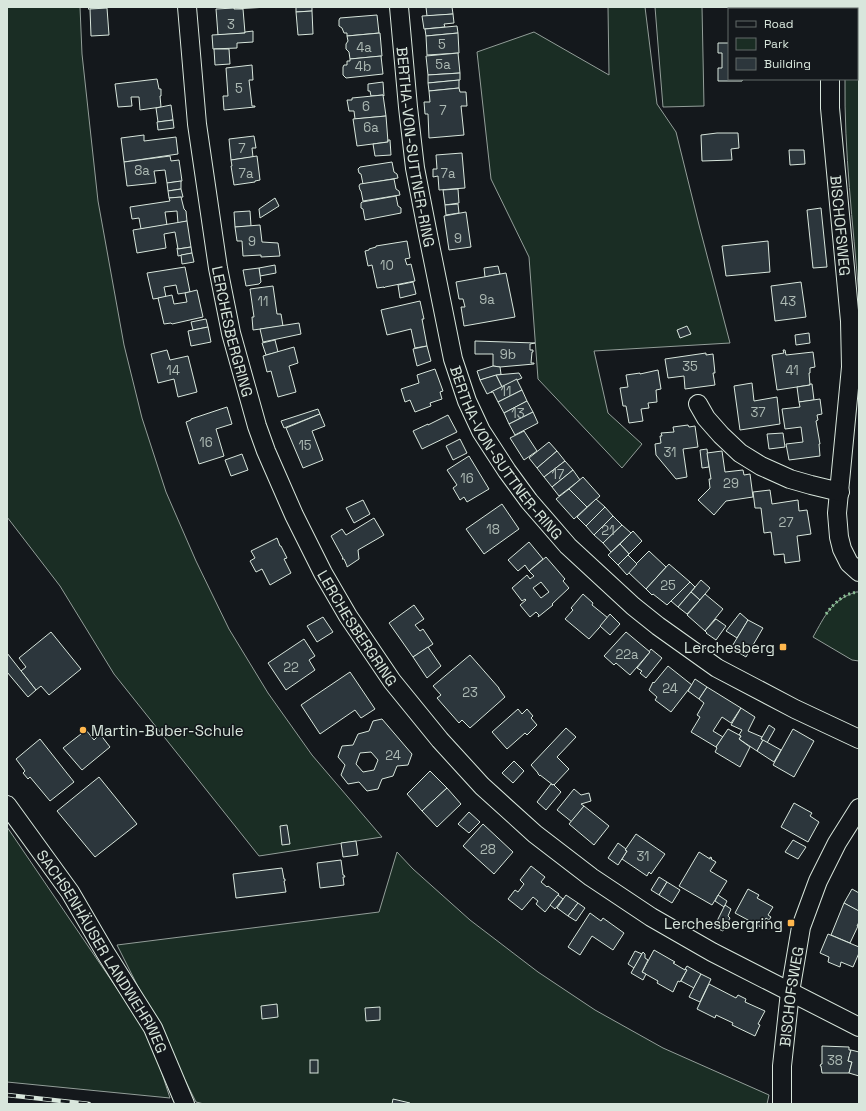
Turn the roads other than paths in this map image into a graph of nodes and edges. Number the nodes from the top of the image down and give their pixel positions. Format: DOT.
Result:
graph roads {
  1 [pos="187,7"];
  2 [pos="399,7"];
  3 [pos="830,80"];
  4 [pos="698,404"];
  5 [pos="840,492"];
  6 [pos="859,572"];
  7 [pos="859,739"];
  8 [pos="7,805"];
  9 [pos="859,808"];
  10 [pos="790,992"];
  11 [pos="859,1028"];
  12 [pos="184,1102"];
  13 [pos="782,1104"];
  1 -- 10 [label="street, LERCHESBERGRING"];
  2 -- 7 [label="street, BERTHA-VON-SUTTNER-RING"];
  3 -- 5 [label="street, BISCHOFSWEG"];
  4 -- 5 [label="street"];
  5 -- 6 [label="street, BISCHOFSWEG"];
  8 -- 12 [label="street, SACHSENHÄUSER LANDWEHRWEG"];
  9 -- 10 [label="street, BISCHOFSWEG"];
  10 -- 11 [label="street, LERCHESBERGRING"];
  10 -- 13 [label="street, BISCHOFSWEG"];
}
